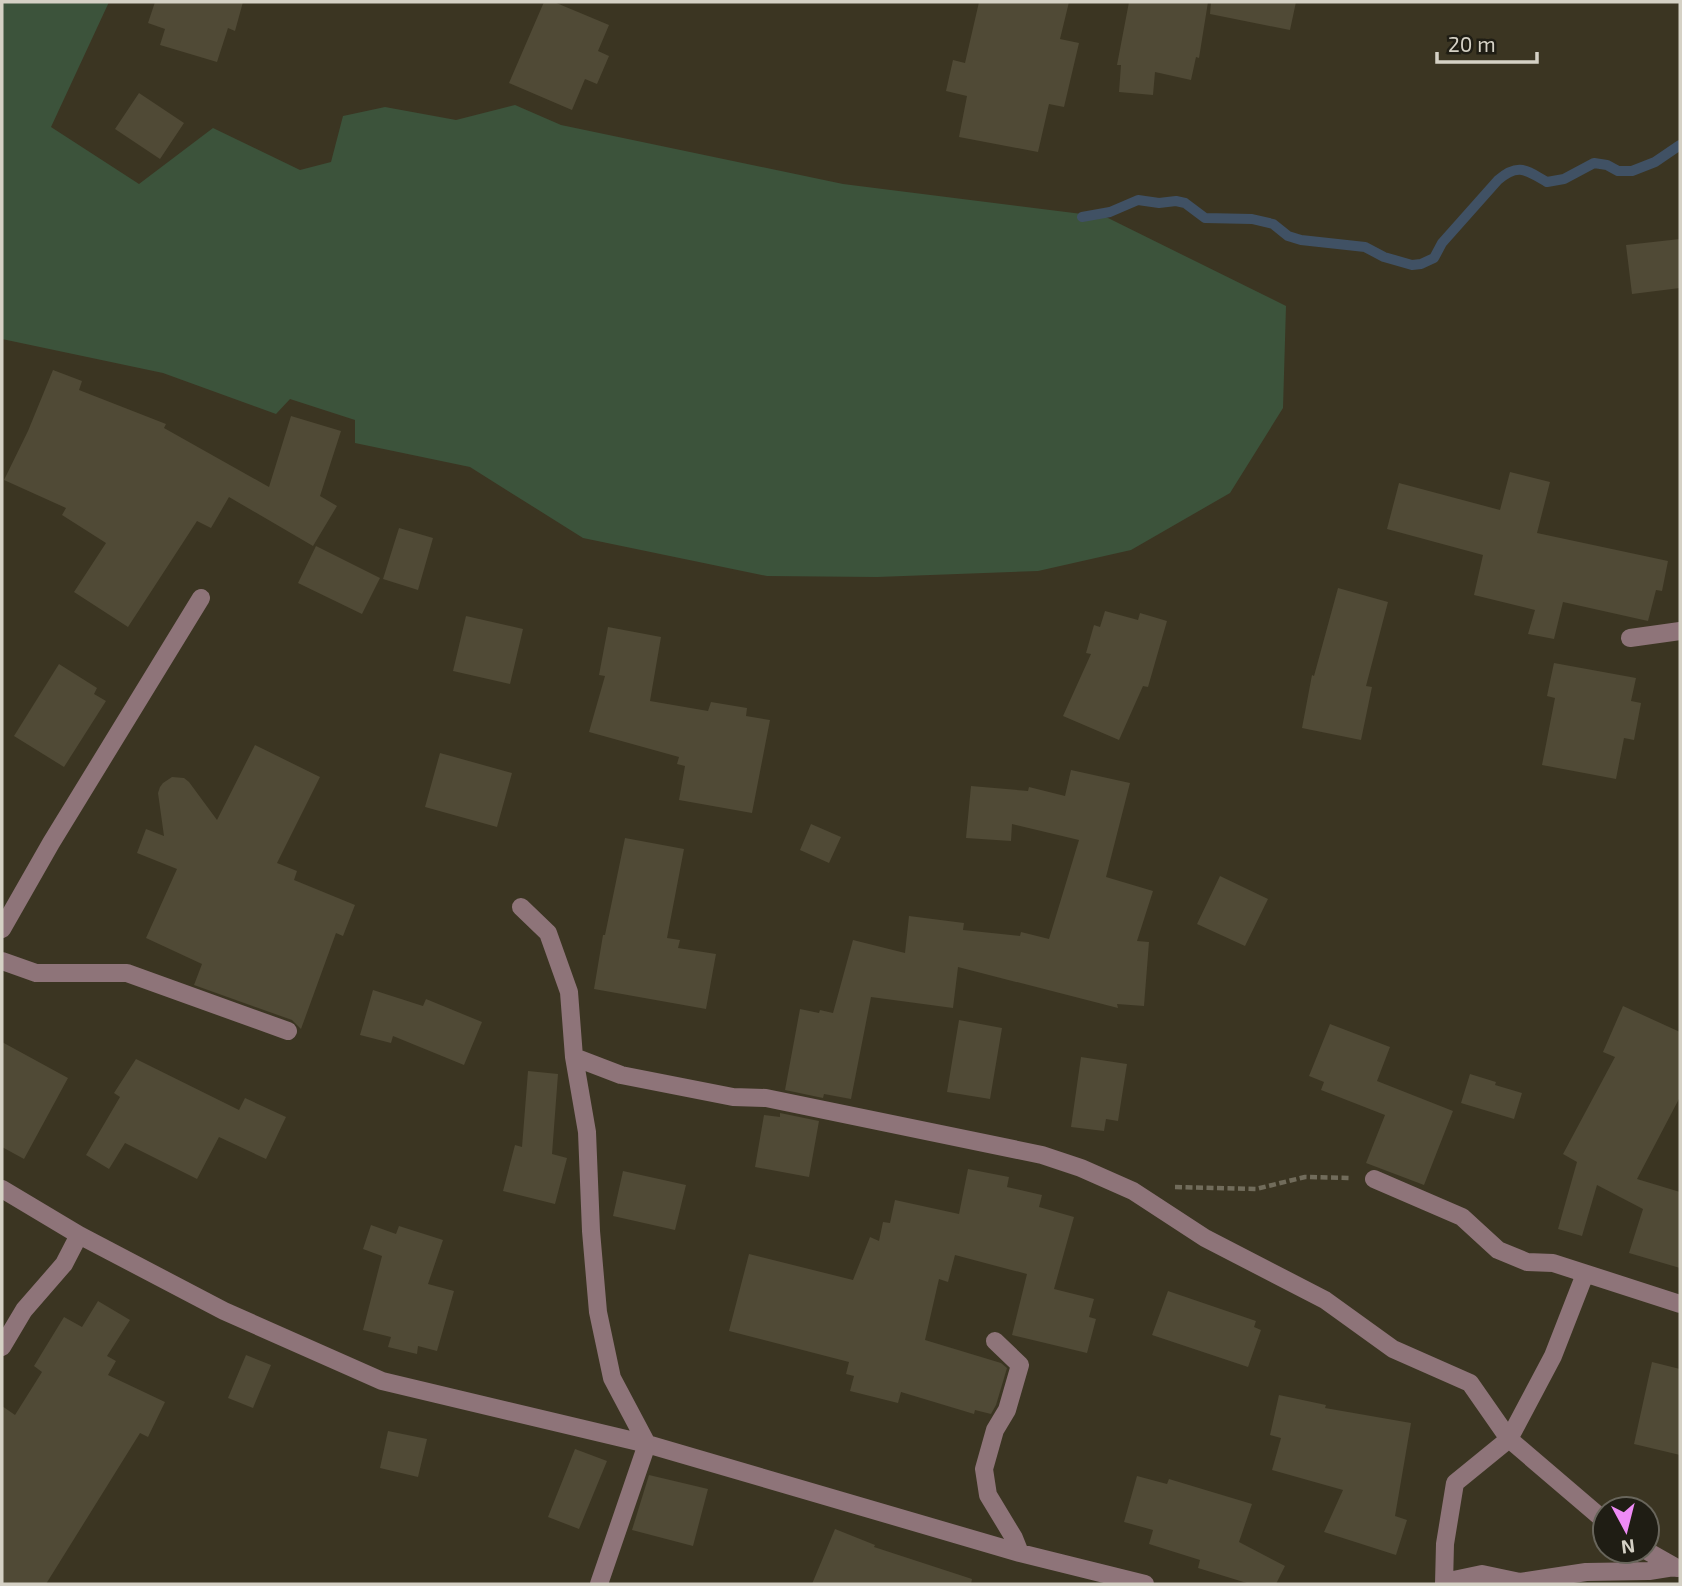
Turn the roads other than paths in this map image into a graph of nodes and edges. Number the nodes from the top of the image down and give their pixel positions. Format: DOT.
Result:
graph roads {
  1 [pos="201,598"];
  2 [pos="1680,631"];
  3 [pos="1630,638"];
  4 [pos="521,907"];
  5 [pos="2,929"];
  6 [pos="2,961"];
  7 [pos="288,1031"];
  8 [pos="574,1057"];
  9 [pos="1374,1179"];
  10 [pos="2,1189"];
  11 [pos="79,1235"];
  12 [pos="1586,1274"];
  13 [pos="1680,1304"];
  14 [pos="995,1341"];
  15 [pos="2,1347"];
  16 [pos="1509,1439"];
  17 [pos="647,1444"];
  18 [pos="1591,1509"];
  19 [pos="1020,1553"];
  20 [pos="1661,1559"];
  21 [pos="1677,1568"];
  22 [pos="1444,1583"];
  23 [pos="599,1584"];
  24 [pos="1145,1584"];
  1 -- 5 [label="street"];
  2 -- 3 [label="street"];
  4 -- 8 [label="street"];
  6 -- 7 [label="street"];
  8 -- 16 [label="street"];
  8 -- 17 [label="street"];
  9 -- 12 [label="street"];
  10 -- 11 [label="street"];
  11 -- 15 [label="street"];
  11 -- 17 [label="street"];
  12 -- 13 [label="street"];
  12 -- 16 [label="street"];
  14 -- 19 [label="street"];
  16 -- 18 [label="street"];
  16 -- 22 [label="street"];
  17 -- 19 [label="street"];
  17 -- 23 [label="street"];
  19 -- 24 [label="street"];
  20 -- 21 [label="street"];
  21 -- 22 [label="street"];
}
